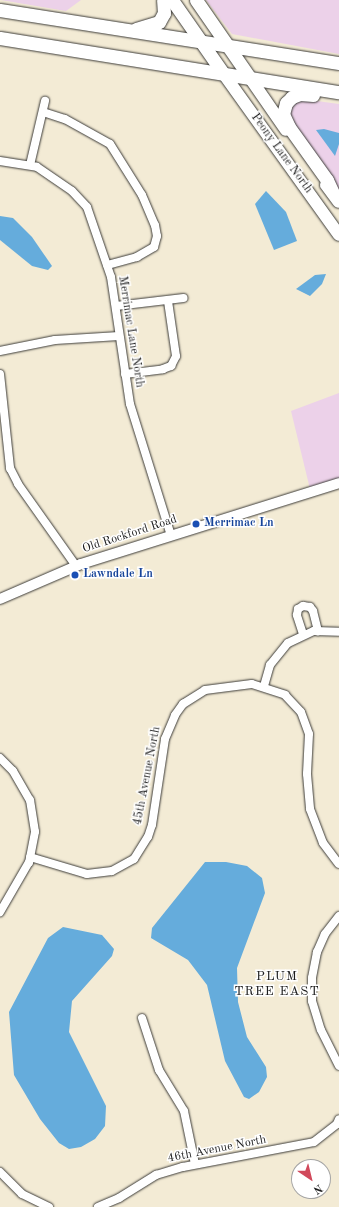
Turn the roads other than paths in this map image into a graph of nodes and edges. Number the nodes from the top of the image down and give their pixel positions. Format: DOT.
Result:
graph roads {
  1 [pos="163,0"];
  2 [pos="172,0"];
  3 [pos="196,0"];
  4 [pos="0,10"];
  5 [pos="128,31"];
  6 [pos="0,38"];
  7 [pos="202,42"];
  8 [pos="229,46"];
  9 [pos="339,63"];
  10 [pos="223,73"];
  11 [pos="250,78"];
  12 [pos="339,92"];
  13 [pos="339,97"];
  14 [pos="45,101"];
  15 [pos="43,112"];
  16 [pos="0,161"];
  17 [pos="30,165"];
  18 [pos="336,198"];
  19 [pos="339,235"];
  20 [pos="107,265"];
  21 [pos="184,298"];
  22 [pos="168,301"];
  23 [pos="116,306"];
  24 [pos="119,336"];
  25 [pos="0,351"];
  26 [pos="0,374"];
  27 [pos="125,374"];
  28 [pos="339,483"];
  29 [pos="171,536"];
  30 [pos="76,566"];
  31 [pos="0,599"];
  32 [pos="318,631"];
  33 [pos="339,632"];
  34 [pos="302,634"];
  35 [pos="264,686"];
  36 [pos="0,758"];
  37 [pos="30,857"];
  38 [pos="339,864"];
  39 [pos="0,912"];
  40 [pos="339,916"];
  41 [pos="142,1018"];
  42 [pos="339,1066"];
  43 [pos="339,1119"];
  44 [pos="195,1164"];
  45 [pos="0,1172"];
  46 [pos="49,1207"];
  47 [pos="98,1207"];
  1 -- 5 [label="main road"];
  2 -- 7 [label="main road"];
  3 -- 8 [label="main road"];
  4 -- 5 [label="main road"];
  5 -- 7 [label="main road"];
  6 -- 10 [label="main road"];
  7 -- 8 [label="main road"];
  7 -- 10 [label="main road"];
  8 -- 9 [label="main road"];
  8 -- 11 [label="main road"];
  10 -- 11 [label="main road"];
  10 -- 19 [label="main road, Peony Lane North"];
  11 -- 12 [label="main road"];
  11 -- 18 [label="main road, Peony Lane North"];
  13 -- 18 [label="main road"];
  14 -- 15 [label="street"];
  15 -- 17 [label="street"];
  15 -- 20 [label="street"];
  16 -- 17 [label="street, Merrimac Lane North"];
  17 -- 20 [label="street, Merrimac Lane North"];
  20 -- 23 [label="street, Merrimac Lane North"];
  21 -- 22 [label="street"];
  22 -- 23 [label="street"];
  22 -- 27 [label="street"];
  23 -- 24 [label="street, Merrimac Lane North"];
  24 -- 25 [label="street"];
  24 -- 27 [label="street, Merrimac Lane North"];
  26 -- 30 [label="street"];
  27 -- 29 [label="street, Merrimac Lane North"];
  28 -- 29 [label="street, Old Rockford Road"];
  29 -- 30 [label="street, Old Rockford Road"];
  30 -- 31 [label="street, Old Rockford Road"];
  32 -- 33 [label="street"];
  32 -- 34 [label="street"];
  32 -- 34 [label="street"];
  34 -- 35 [label="street"];
  35 -- 37 [label="street, 45th Avenue North"];
  35 -- 38 [label="street"];
  36 -- 37 [label="street"];
  37 -- 39 [label="street"];
  40 -- 42 [label="street"];
  41 -- 44 [label="street"];
  43 -- 44 [label="street, 46th Avenue North"];
  44 -- 47 [label="street, 46th Avenue North"];
  45 -- 46 [label="street"];
}
